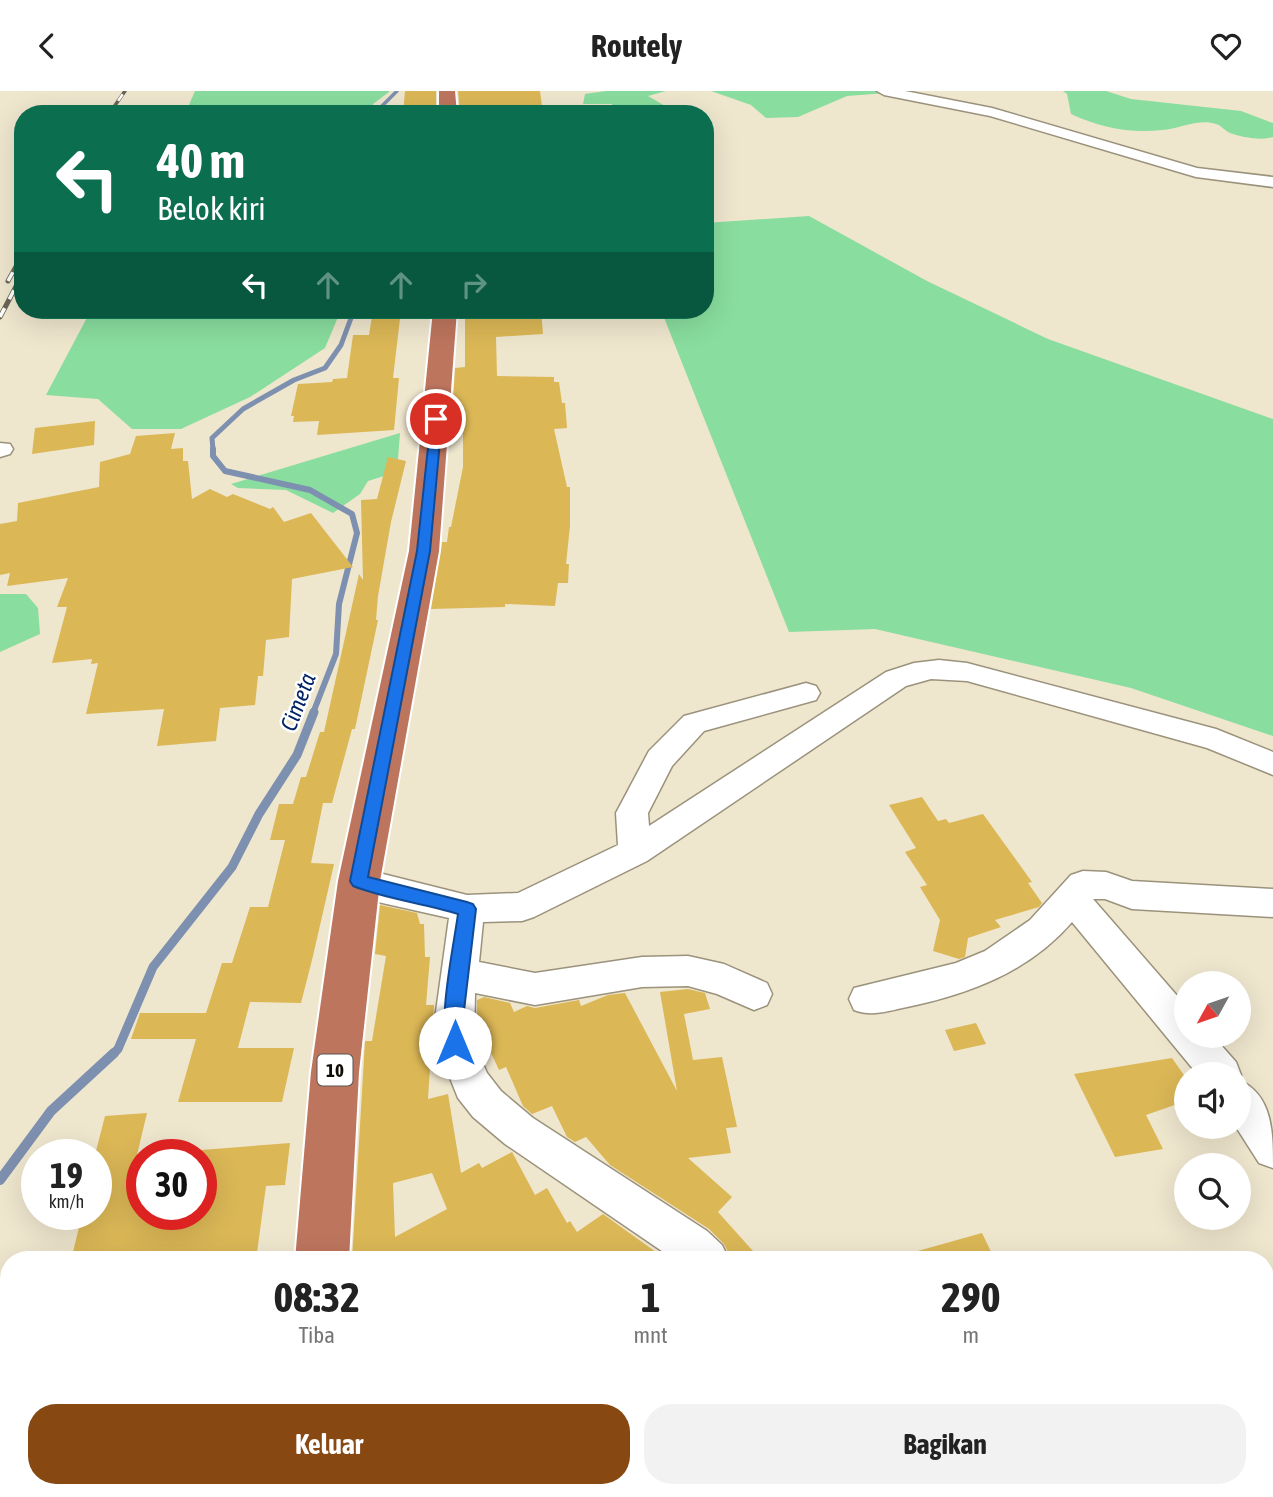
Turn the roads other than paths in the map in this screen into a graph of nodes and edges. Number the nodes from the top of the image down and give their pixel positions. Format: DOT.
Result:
graph roads {
  1 [pos="884,91"];
  2 [pos="1273,182"];
  3 [pos="444,319"];
  4 [pos="806,692"];
  5 [pos="1273,764"];
  6 [pos="635,852"];
  7 [pos="359,881"];
  8 [pos="1071,897"];
  9 [pos="1273,902"];
  10 [pos="467,909"];
  11 [pos="460,974"];
  12 [pos="754,994"];
  13 [pos="867,999"];
  14 [pos="1174,1018"];
  15 [pos="1200,1048"];
  16 [pos="1211,1062"];
  17 [pos="1251,1116"];
  18 [pos="1273,1149"];
  19 [pos="322,1251"];
  20 [pos="697,1251"];
  1 -- 2 [label="street"];
  3 -- 7 [label="highway, 10"];
  4 -- 6 [label="street"];
  5 -- 6 [label="street"];
  6 -- 10 [label="street"];
  7 -- 10 [label="street"];
  7 -- 19 [label="highway, 10"];
  8 -- 9 [label="street"];
  8 -- 13 [label="street"];
  8 -- 14 [label="street"];
  10 -- 11 [label="street"];
  11 -- 12 [label="street"];
  11 -- 20 [label="street"];
  15 -- 16 [label="street"];
  17 -- 18 [label="street"];
}
